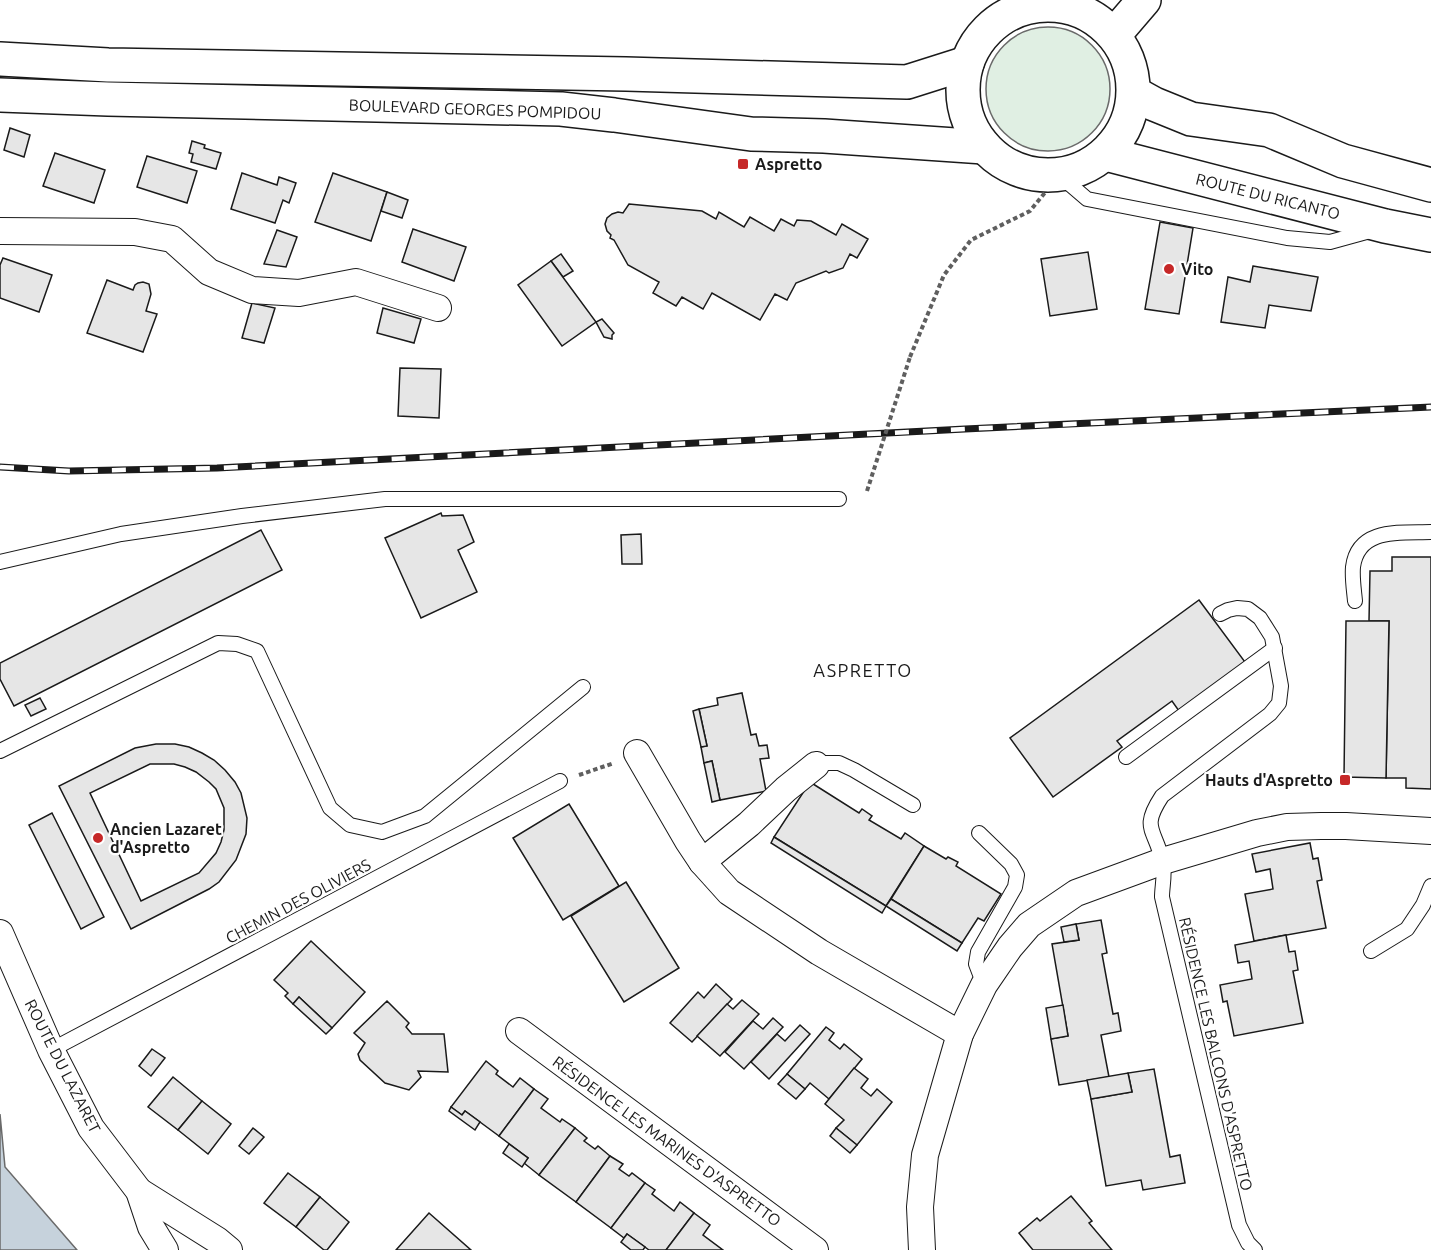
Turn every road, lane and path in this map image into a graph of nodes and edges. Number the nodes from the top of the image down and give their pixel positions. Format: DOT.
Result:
graph roads {
  1 [pos="1144,0"];
  2 [pos="1065,3"];
  3 [pos="1114,35"];
  4 [pos="0,59"];
  5 [pos="967,63"];
  6 [pos="1134,93"];
  7 [pos="0,95"];
  8 [pos="984,147"];
  9 [pos="1106,154"];
  10 [pos="1059,175"];
  11 [pos="1431,185"];
  12 [pos="1385,226"];
  13 [pos="0,231"];
  14 [pos="1431,235"];
  15 [pos="438,308"];
  16 [pos="867,491"];
  17 [pos="839,499"];
  18 [pos="1431,532"];
  19 [pos="0,562"];
  20 [pos="1355,601"];
  21 [pos="1220,614"];
  22 [pos="1275,648"];
  23 [pos="583,687"];
  24 [pos="0,751"];
  25 [pos="637,753"];
  26 [pos="1126,757"];
  27 [pos="816,765"];
  28 [pos="560,781"];
  29 [pos="913,805"];
  30 [pos="1431,831"];
  31 [pos="979,832"];
  32 [pos="1163,861"];
  33 [pos="702,862"];
  34 [pos="1431,886"];
  35 [pos="0,933"];
  36 [pos="1371,951"];
  37 [pos="984,985"];
  38 [pos="519,1031"];
  39 [pos="960,1034"];
  40 [pos="51,1050"];
  41 [pos="139,1191"];
  42 [pos="165,1250"];
  43 [pos="229,1250"];
  44 [pos="815,1250"];
  45 [pos="922,1250"];
  46 [pos="1256,1250"];
  1 -- 3 [label="main road"];
  2 -- 3 [label="main road"];
  2 -- 5 [label="main road"];
  3 -- 6 [label="main road"];
  4 -- 5 [label="main road"];
  5 -- 8 [label="main road"];
  6 -- 9 [label="main road"];
  6 -- 11 [label="main road"];
  7 -- 8 [label="main road, BOULEVARD GEORGES POMPIDOU"];
  8 -- 10 [label="main road"];
  9 -- 10 [label="main road"];
  9 -- 12 [label="main road, ROUTE DU RICANTO"];
  10 -- 12 [label="lane"];
  10 -- 16 [label="path, bridge"];
  12 -- 14 [label="main road, ROUTE DU RICANTO"];
  13 -- 15 [label="street"];
  17 -- 19 [label="lane"];
  18 -- 20 [label="lane"];
  21 -- 22 [label="lane"];
  22 -- 26 [label="lane"];
  22 -- 32 [label="lane"];
  23 -- 24 [label="lane"];
  25 -- 28 [label="path"];
  25 -- 33 [label="street"];
  27 -- 29 [label="lane"];
  27 -- 33 [label="street"];
  28 -- 40 [label="lane, CHEMIN DES OLIVIERS"];
  30 -- 32 [label="street"];
  31 -- 37 [label="lane"];
  32 -- 37 [label="street"];
  32 -- 46 [label="lane, RÉSIDENCE LES BALCONS D'ASPRETTO"];
  33 -- 39 [label="street"];
  34 -- 36 [label="lane"];
  35 -- 40 [label="street, ROUTE DU LAZARET"];
  37 -- 39 [label="street"];
  38 -- 44 [label="street, RÉSIDENCE LES MARINES D'ASPRETTO"];
  39 -- 45 [label="street"];
  40 -- 41 [label="street, ROUTE DU LAZARET"];
  41 -- 42 [label="street, ROUTE DU LAZARET"];
  41 -- 43 [label="street, ROUTE DU LAZARET"];
}
